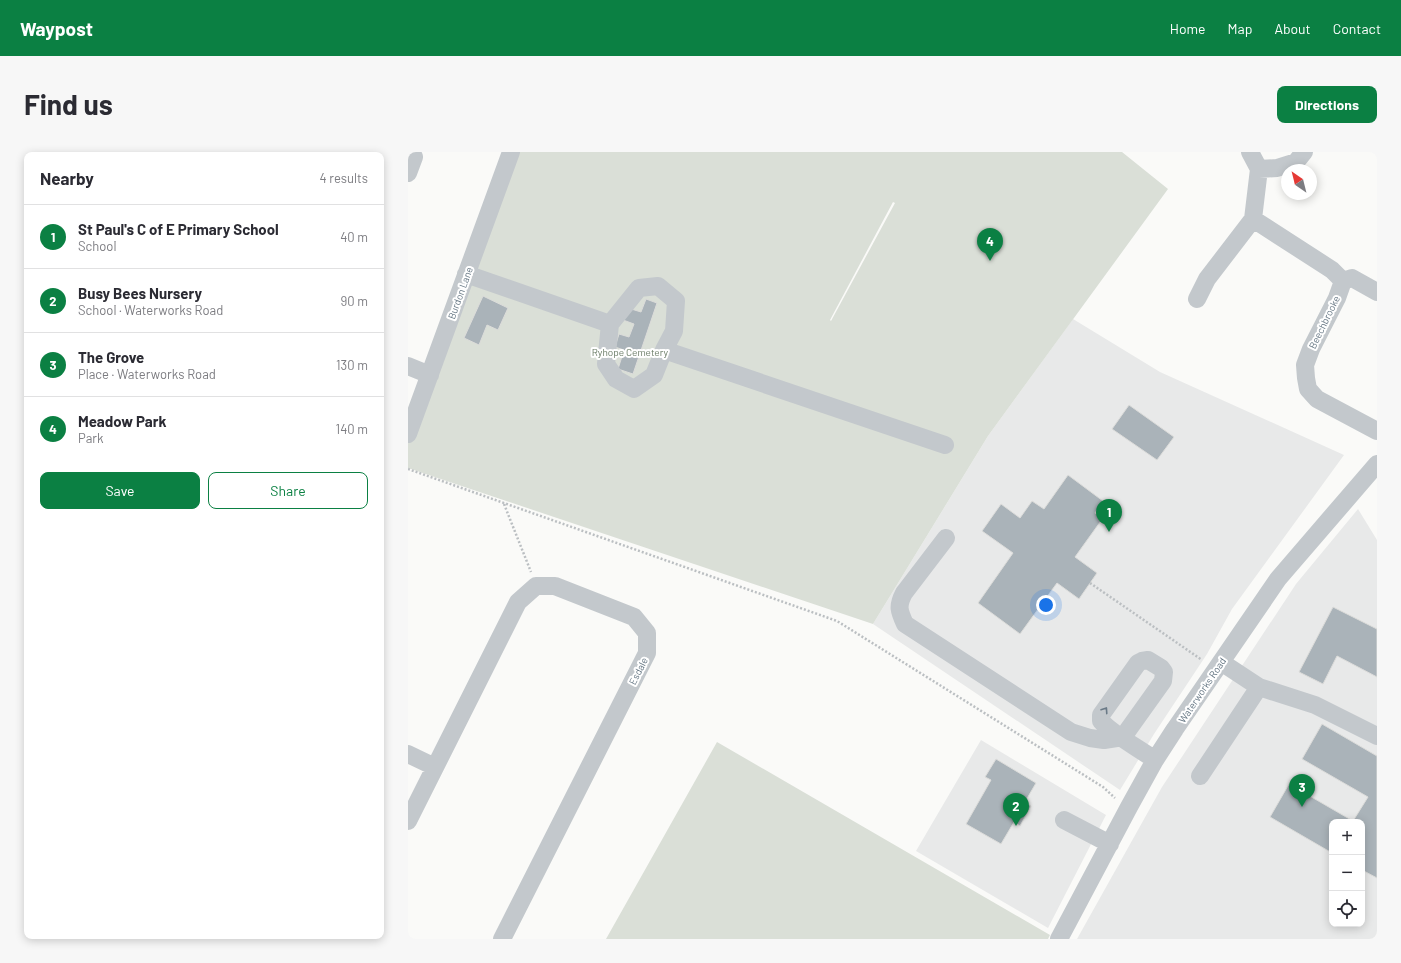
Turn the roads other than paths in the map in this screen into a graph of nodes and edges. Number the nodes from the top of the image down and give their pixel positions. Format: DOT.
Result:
graph roads {
  1 [pos="511,152"];
  2 [pos="1250,152"];
  3 [pos="1304,152"];
  4 [pos="1259,169"];
  5 [pos="1253,220"];
  6 [pos="466,274"];
  7 [pos="1342,280"];
  8 [pos="1377,292"];
  9 [pos="1197,299"];
  10 [pos="610,324"];
  11 [pos="664,350"];
  12 [pos="408,366"];
  13 [pos="430,375"];
  14 [pos="1377,431"];
  15 [pos="408,434"];
  16 [pos="945,444"];
  17 [pos="1377,464"];
  18 [pos="946,538"];
  19 [pos="1218,666"];
  20 [pos="1259,687"];
  21 [pos="1377,736"];
  22 [pos="408,754"];
  23 [pos="1155,760"];
  24 [pos="435,767"];
  25 [pos="1200,776"];
  26 [pos="1064,820"];
  27 [pos="408,822"];
  28 [pos="1110,844"];
  29 [pos="502,939"];
  30 [pos="1059,939"];
  1 -- 6 [label="street, Burdon Lane"];
  2 -- 4 [label="street"];
  3 -- 4 [label="street"];
  4 -- 5 [label="street"];
  5 -- 7 [label="street"];
  5 -- 9 [label="street"];
  6 -- 10 [label="street"];
  6 -- 13 [label="street, Burdon Lane"];
  7 -- 8 [label="street"];
  7 -- 14 [label="street, Beechbrooke"];
  10 -- 11 [label="street"];
  10 -- 11 [label="street"];
  11 -- 16 [label="street"];
  12 -- 13 [label="street"];
  13 -- 15 [label="street, Burdon Lane"];
  17 -- 19 [label="street, Waterworks Road"];
  18 -- 23 [label="street"];
  19 -- 20 [label="street"];
  19 -- 23 [label="street, Waterworks Road"];
  20 -- 21 [label="street"];
  20 -- 25 [label="street"];
  22 -- 24 [label="street"];
  23 -- 28 [label="street, Waterworks Road"];
  24 -- 27 [label="street"];
  24 -- 29 [label="street, Esdale"];
  26 -- 28 [label="street"];
  28 -- 30 [label="street, Waterworks Road"];
}
